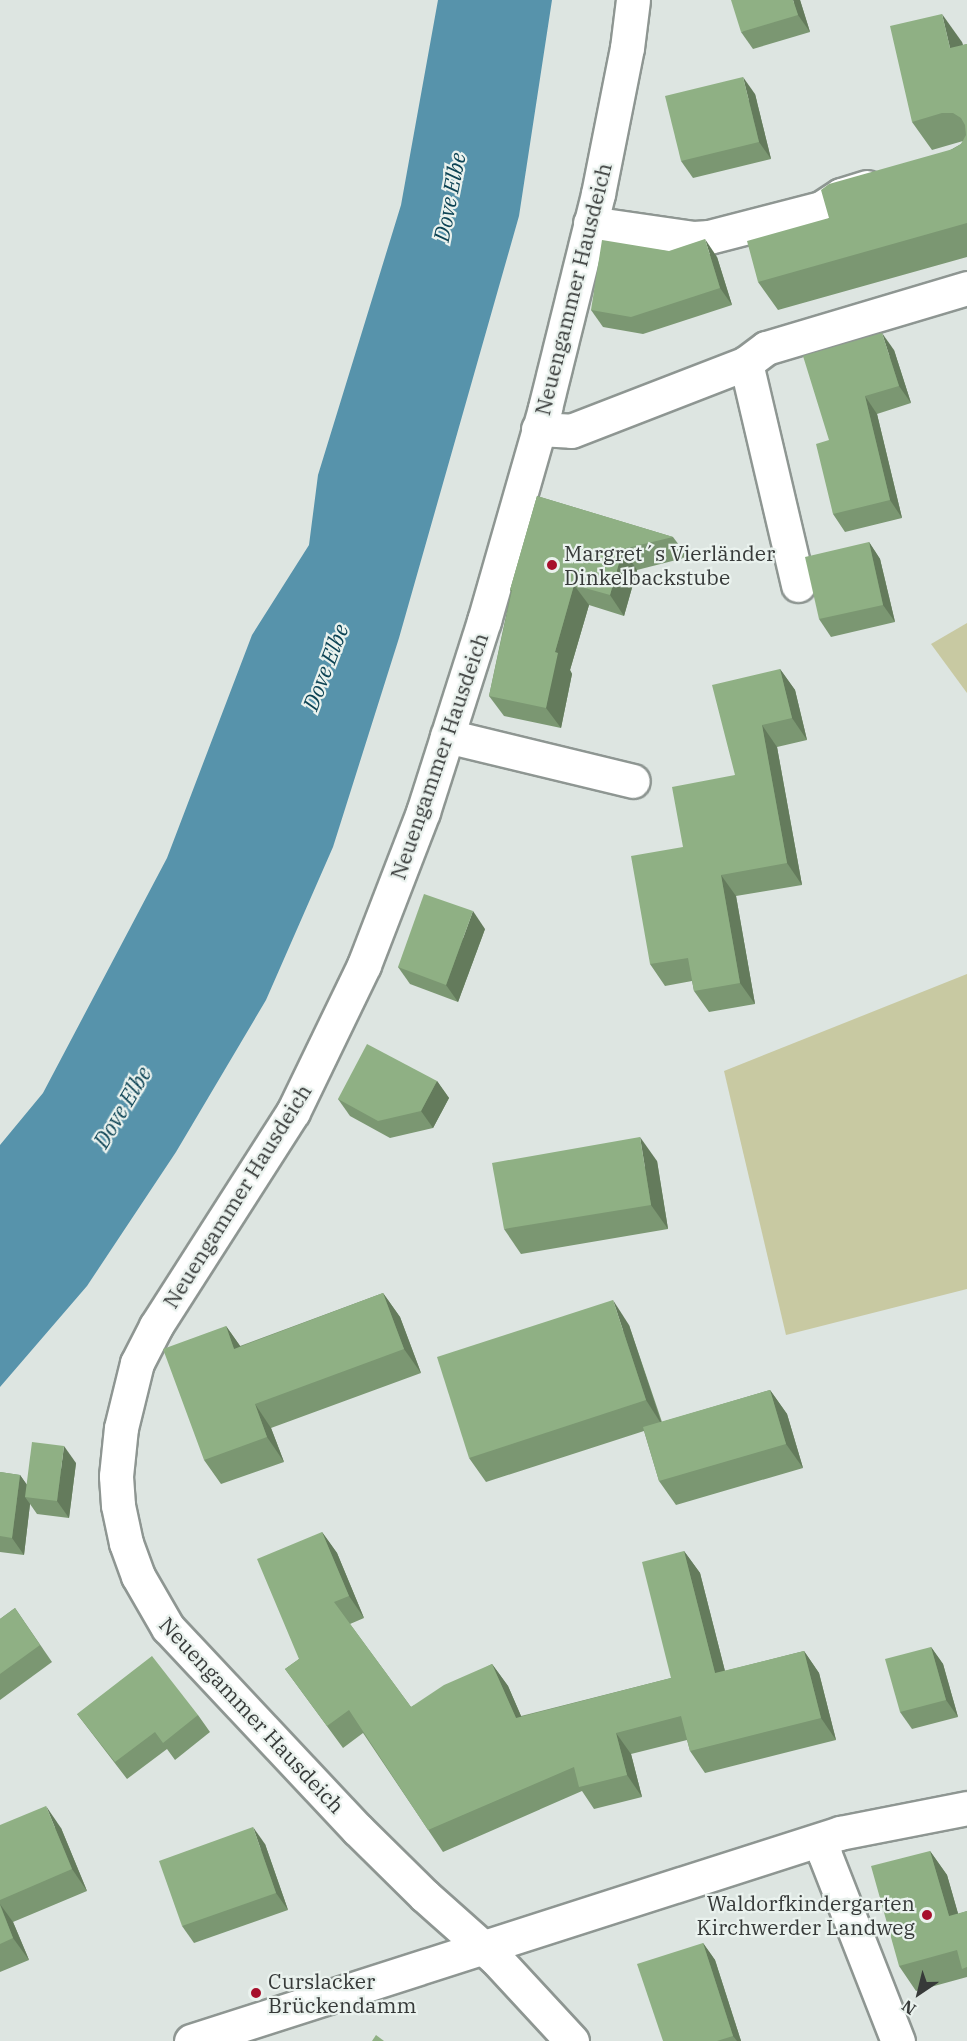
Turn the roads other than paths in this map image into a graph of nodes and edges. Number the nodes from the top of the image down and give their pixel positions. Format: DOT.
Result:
graph roads {
  1 [pos="633,0"];
  2 [pos="895,179"];
  3 [pos="590,223"];
  4 [pos="967,288"];
  5 [pos="746,363"];
  6 [pos="538,429"];
  7 [pos="798,585"];
  8 [pos="447,736"];
  9 [pos="633,782"];
  10 [pos="967,1808"];
  11 [pos="822,1840"];
  12 [pos="482,1948"];
  13 [pos="191,2041"];
  14 [pos="572,2041"];
  15 [pos="898,2041"];
  1 -- 3 [label="street, Neuengammer Hausdeich"];
  2 -- 3 [label="street"];
  3 -- 6 [label="street, Neuengammer Hausdeich"];
  4 -- 5 [label="street"];
  5 -- 6 [label="street"];
  5 -- 7 [label="street"];
  6 -- 8 [label="street, Neuengammer Hausdeich"];
  8 -- 9 [label="street"];
  8 -- 12 [label="street, Neuengammer Hausdeich"];
  10 -- 11 [label="street"];
  11 -- 12 [label="street"];
  11 -- 15 [label="street"];
  12 -- 13 [label="street"];
  12 -- 14 [label="street, Neuengammer Hausdeich"];
}
